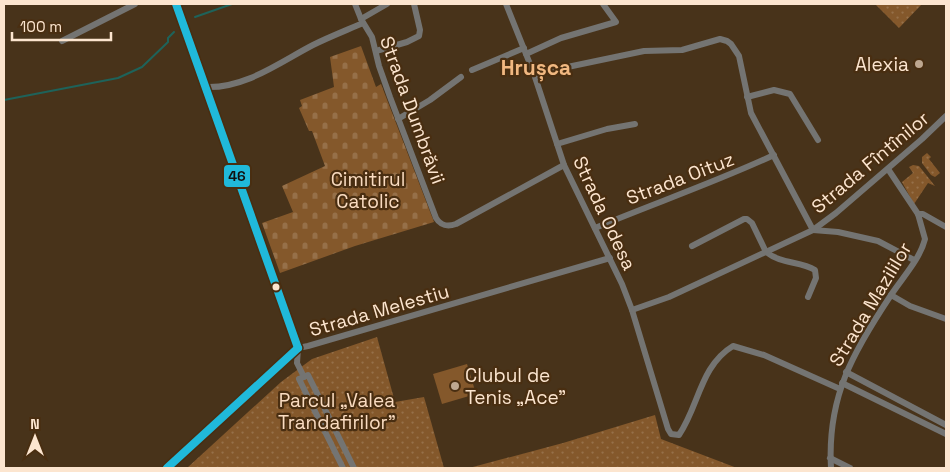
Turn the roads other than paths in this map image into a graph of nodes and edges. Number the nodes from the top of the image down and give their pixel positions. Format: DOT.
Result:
graph roads {
  1 [pos="135,4"];
  2 [pos="176,4"];
  3 [pos="355,4"];
  4 [pos="387,4"];
  5 [pos="414,4"];
  6 [pos="506,4"];
  7 [pos="603,4"];
  8 [pos="362,21"];
  9 [pos="62,41"];
  10 [pos="376,51"];
  11 [pos="525,51"];
  12 [pos="472,70"];
  13 [pos="534,74"];
  14 [pos="461,77"];
  15 [pos="205,87"];
  16 [pos="747,97"];
  17 [pos="946,116"];
  18 [pos="398,119"];
  19 [pos="635,124"];
  20 [pos="818,140"];
  21 [pos="557,144"];
  22 [pos="774,156"];
  23 [pos="564,165"];
  24 [pos="888,168"];
  25 [pos="918,214"];
  26 [pos="946,227"];
  27 [pos="596,228"];
  28 [pos="813,230"];
  29 [pos="692,246"];
  30 [pos="766,252"];
  31 [pos="610,258"];
  32 [pos="914,260"];
  33 [pos="891,295"];
  34 [pos="808,297"];
  35 [pos="632,310"];
  36 [pos="946,319"];
  37 [pos="298,348"];
  38 [pos="846,372"];
  39 [pos="304,377"];
  40 [pos="841,386"];
  41 [pos="946,425"];
  42 [pos="946,434"];
  43 [pos="830,458"];
  44 [pos="167,468"];
  45 [pos="344,468"];
  46 [pos="354,468"];
  47 [pos="830,468"];
  48 [pos="850,468"];
  1 -- 9 [label="street"];
  2 -- 15 [label="street"];
  3 -- 8 [label="street, Strada Dumbrăvii"];
  4 -- 8 [label="street"];
  5 -- 10 [label="street"];
  6 -- 11 [label="street, Strada Odesa"];
  7 -- 11 [label="street"];
  8 -- 10 [label="street, Strada Dumbrăvii"];
  8 -- 15 [label="street"];
  10 -- 18 [label="street, Strada Dumbrăvii"];
  11 -- 12 [label="street"];
  11 -- 13 [label="street, Strada Odesa"];
  13 -- 16 [label="street"];
  13 -- 21 [label="street, Strada Odesa"];
  14 -- 18 [label="street"];
  15 -- 37 [label="street"];
  16 -- 20 [label="street"];
  16 -- 22 [label="street"];
  17 -- 24 [label="street, Strada Fîntînilor"];
  18 -- 23 [label="street, Strada Dumbrăvii"];
  19 -- 21 [label="street"];
  21 -- 23 [label="street, Strada Odesa"];
  22 -- 27 [label="street, Strada Oituz"];
  22 -- 28 [label="street"];
  23 -- 27 [label="street, Strada Odesa"];
  24 -- 25 [label="street, Strada Mazililor"];
  24 -- 28 [label="street, Strada Fîntînilor"];
  25 -- 26 [label="street"];
  25 -- 32 [label="street, Strada Mazililor"];
  27 -- 31 [label="street, Strada Odesa"];
  28 -- 30 [label="street, Strada Fîntînilor"];
  28 -- 32 [label="street, Strada Fîntînilor"];
  29 -- 30 [label="street"];
  30 -- 34 [label="street"];
  30 -- 35 [label="street, Strada Fîntînilor"];
  31 -- 35 [label="street, Strada Odesa"];
  31 -- 37 [label="street, Strada Melestiu"];
  32 -- 33 [label="street, Strada Mazililor"];
  33 -- 36 [label="street"];
  33 -- 38 [label="street, Strada Mazililor"];
  35 -- 40 [label="street, Strada Odesa"];
  37 -- 39 [label="street"];
  37 -- 44 [label="street, Strada Melestiu"];
  38 -- 40 [label="street, Strada Mazililor"];
  38 -- 41 [label="street"];
  39 -- 45 [label="street"];
  39 -- 46 [label="street"];
  40 -- 42 [label="street"];
  40 -- 43 [label="street, Strada Mazililor"];
  43 -- 47 [label="street, Strada Mazililor"];
  43 -- 48 [label="street"];
}
